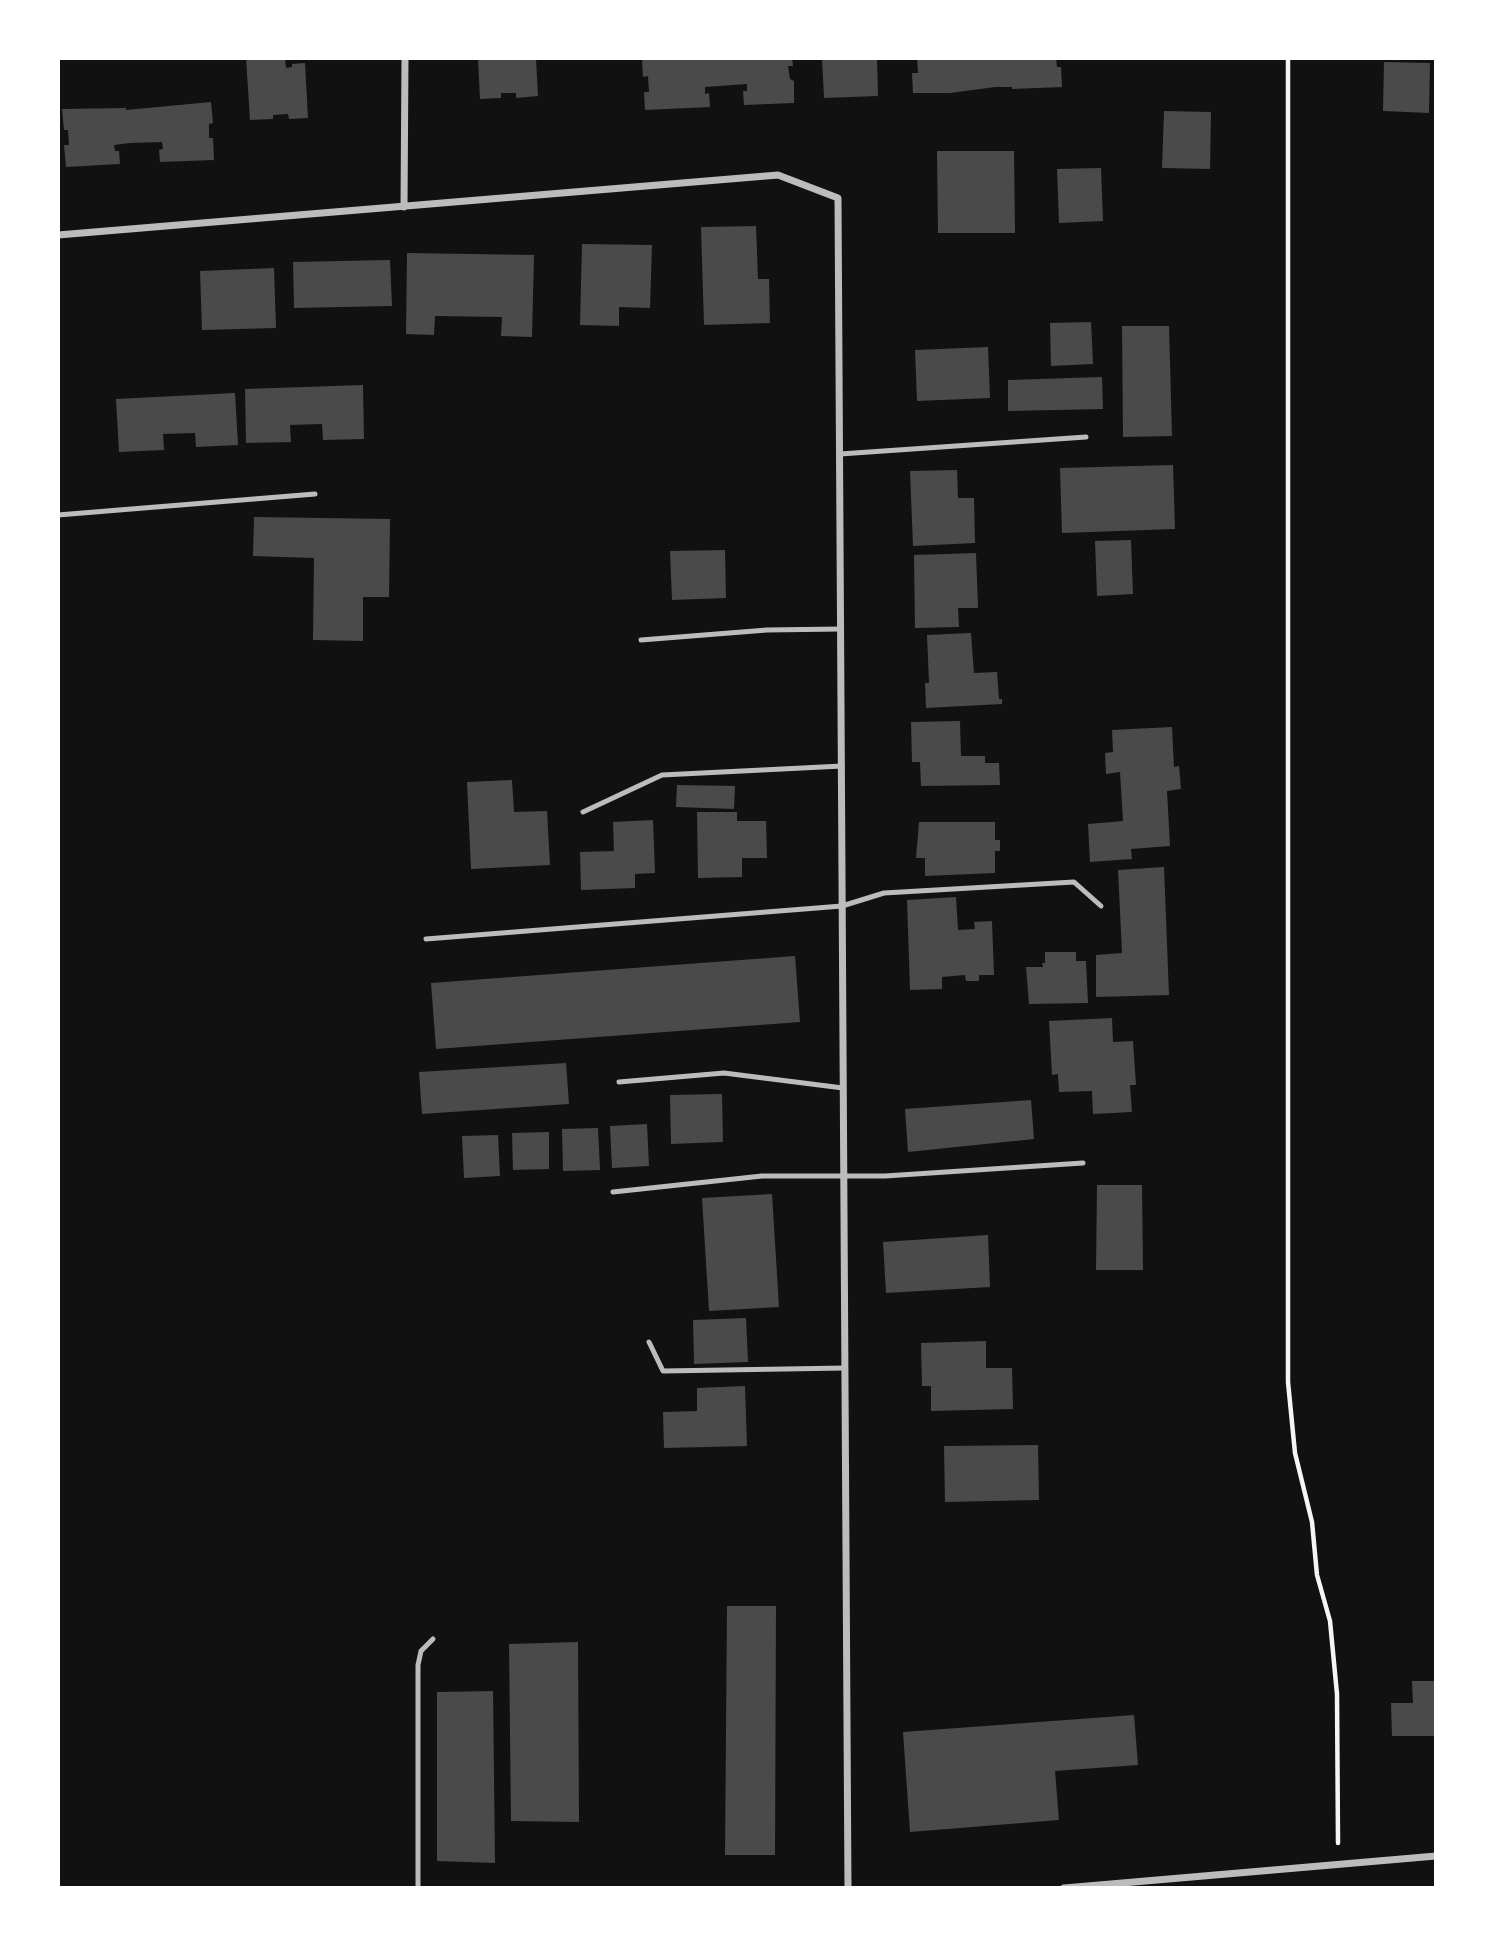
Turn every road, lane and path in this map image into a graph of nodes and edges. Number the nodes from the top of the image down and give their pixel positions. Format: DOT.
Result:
graph roads {
  1 [pos="405,58"];
  2 [pos="1288,58"];
  3 [pos="404,207"];
  4 [pos="58,235"];
  5 [pos="1087,438"];
  6 [pos="840,454"];
  7 [pos="315,494"];
  8 [pos="58,515"];
  9 [pos="841,629"];
  10 [pos="641,640"];
  11 [pos="842,766"];
  12 [pos="583,812"];
  13 [pos="842,906"];
  14 [pos="1101,906"];
  15 [pos="426,939"];
  16 [pos="619,1082"];
  17 [pos="843,1088"];
  18 [pos="1083,1163"];
  19 [pos="844,1175"];
  20 [pos="613,1192"];
  21 [pos="649,1342"];
  22 [pos="845,1368"];
  23 [pos="433,1639"];
  24 [pos="1436,1856"];
  25 [pos="1339,1863"];
  26 [pos="418,1888"];
  27 [pos="848,1888"];
  28 [pos="1064,1888"];
  1 -- 3 [label="street"];
  2 -- 25 [label="path"];
  3 -- 4 [label="street"];
  3 -- 6 [label="street"];
  5 -- 6 [label="lane"];
  6 -- 9 [label="street"];
  7 -- 8 [label="lane"];
  9 -- 10 [label="lane"];
  9 -- 11 [label="street"];
  11 -- 12 [label="lane"];
  11 -- 13 [label="street"];
  13 -- 14 [label="lane"];
  13 -- 15 [label="lane"];
  13 -- 17 [label="street"];
  16 -- 17 [label="lane"];
  17 -- 19 [label="street"];
  18 -- 19 [label="lane"];
  19 -- 20 [label="lane"];
  19 -- 22 [label="street"];
  21 -- 22 [label="lane"];
  22 -- 27 [label="street"];
  23 -- 26 [label="lane"];
  24 -- 25 [label="street"];
  25 -- 28 [label="street"];
}
